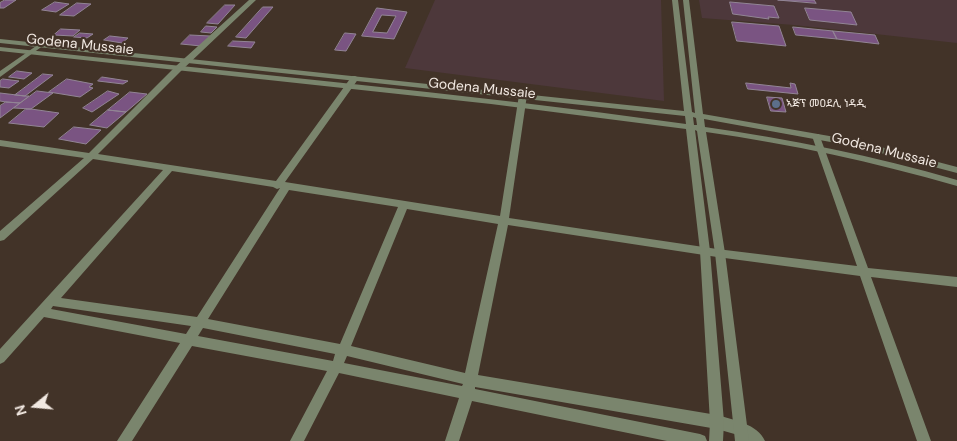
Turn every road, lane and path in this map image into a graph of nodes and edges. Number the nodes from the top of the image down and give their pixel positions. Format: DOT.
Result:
graph roads {
  1 [pos="253,0"];
  2 [pos="675,0"];
  3 [pos="686,0"];
  4 [pos="0,41"];
  5 [pos="41,45"];
  6 [pos="0,49"];
  7 [pos="30,52"];
  8 [pos="188,60"];
  9 [pos="179,68"];
  10 [pos="0,75"];
  11 [pos="356,78"];
  12 [pos="349,86"];
  13 [pos="522,100"];
  14 [pos="688,114"];
  15 [pos="700,116"];
  16 [pos="688,126"];
  17 [pos="701,128"];
  18 [pos="816,136"];
  19 [pos="2,145"];
  20 [pos="820,148"];
  21 [pos="90,156"];
  22 [pos="169,169"];
  23 [pos="957,170"];
  24 [pos="957,183"];
  25 [pos="282,186"];
  26 [pos="404,205"];
  27 [pos="504,220"];
  28 [pos="0,237"];
  29 [pos="705,251"];
  30 [pos="720,253"];
  31 [pos="864,273"];
  32 [pos="957,282"];
  33 [pos="51,301"];
  34 [pos="42,312"];
  35 [pos="199,322"];
  36 [pos="189,338"];
  37 [pos="343,350"];
  38 [pos="0,358"];
  39 [pos="336,367"];
  40 [pos="470,380"];
  41 [pos="467,395"];
  42 [pos="582,400"];
  43 [pos="580,418"];
  44 [pos="717,422"];
  45 [pos="741,435"];
  46 [pos="124,441"];
  47 [pos="297,441"];
  48 [pos="452,441"];
  49 [pos="700,441"];
  50 [pos="716,441"];
  51 [pos="758,441"];
  52 [pos="924,441"];
  1 -- 8 [label="street"];
  2 -- 14 [label="street"];
  3 -- 15 [label="street"];
  4 -- 5 [label="street, Godena Mussaie"];
  5 -- 7 [label="street"];
  5 -- 8 [label="street, Godena Mussaie"];
  6 -- 7 [label="street, Godena Mussaie"];
  7 -- 9 [label="street, Godena Mussaie"];
  7 -- 10 [label="street"];
  8 -- 9 [label="street"];
  8 -- 11 [label="street, Godena Mussaie"];
  9 -- 12 [label="street, Godena Mussaie"];
  9 -- 21 [label="street"];
  11 -- 12 [label="street"];
  11 -- 13 [label="street, Godena Mussaie"];
  12 -- 13 [label="street, Godena Mussaie"];
  12 -- 25 [label="street"];
  13 -- 14 [label="street, Godena Mussaie"];
  13 -- 16 [label="street, Godena Mussaie"];
  13 -- 27 [label="street"];
  14 -- 15 [label="street, Godena Mussaie"];
  14 -- 16 [label="street"];
  15 -- 17 [label="street"];
  15 -- 18 [label="street, Godena Mussaie"];
  16 -- 17 [label="street, Godena Mussaie"];
  16 -- 29 [label="street"];
  17 -- 20 [label="street, Godena Mussaie"];
  17 -- 30 [label="street"];
  18 -- 20 [label="street"];
  18 -- 23 [label="street, Godena Mussaie"];
  19 -- 21 [label="street"];
  20 -- 24 [label="street, Godena Mussaie"];
  20 -- 31 [label="street"];
  21 -- 22 [label="street"];
  21 -- 28 [label="street"];
  22 -- 25 [label="street"];
  22 -- 33 [label="street"];
  25 -- 26 [label="street"];
  25 -- 35 [label="street"];
  26 -- 27 [label="street"];
  26 -- 37 [label="street"];
  27 -- 29 [label="street"];
  27 -- 40 [label="street"];
  29 -- 30 [label="street"];
  29 -- 44 [label="street"];
  30 -- 31 [label="street"];
  30 -- 45 [label="street"];
  31 -- 32 [label="street"];
  31 -- 52 [label="street"];
  33 -- 34 [label="street"];
  33 -- 35 [label="street"];
  34 -- 36 [label="street"];
  34 -- 38 [label="street"];
  35 -- 36 [label="street"];
  35 -- 37 [label="street"];
  36 -- 39 [label="street"];
  36 -- 46 [label="street"];
  37 -- 39 [label="street"];
  37 -- 40 [label="street"];
  39 -- 41 [label="street"];
  39 -- 47 [label="street"];
  40 -- 41 [label="street"];
  40 -- 42 [label="street"];
  41 -- 43 [label="street"];
  41 -- 48 [label="street"];
  42 -- 43 [label="street"];
  42 -- 44 [label="street"];
  43 -- 49 [label="street"];
  44 -- 45 [label="street"];
  44 -- 50 [label="street"];
  45 -- 51 [label="street"];
}
